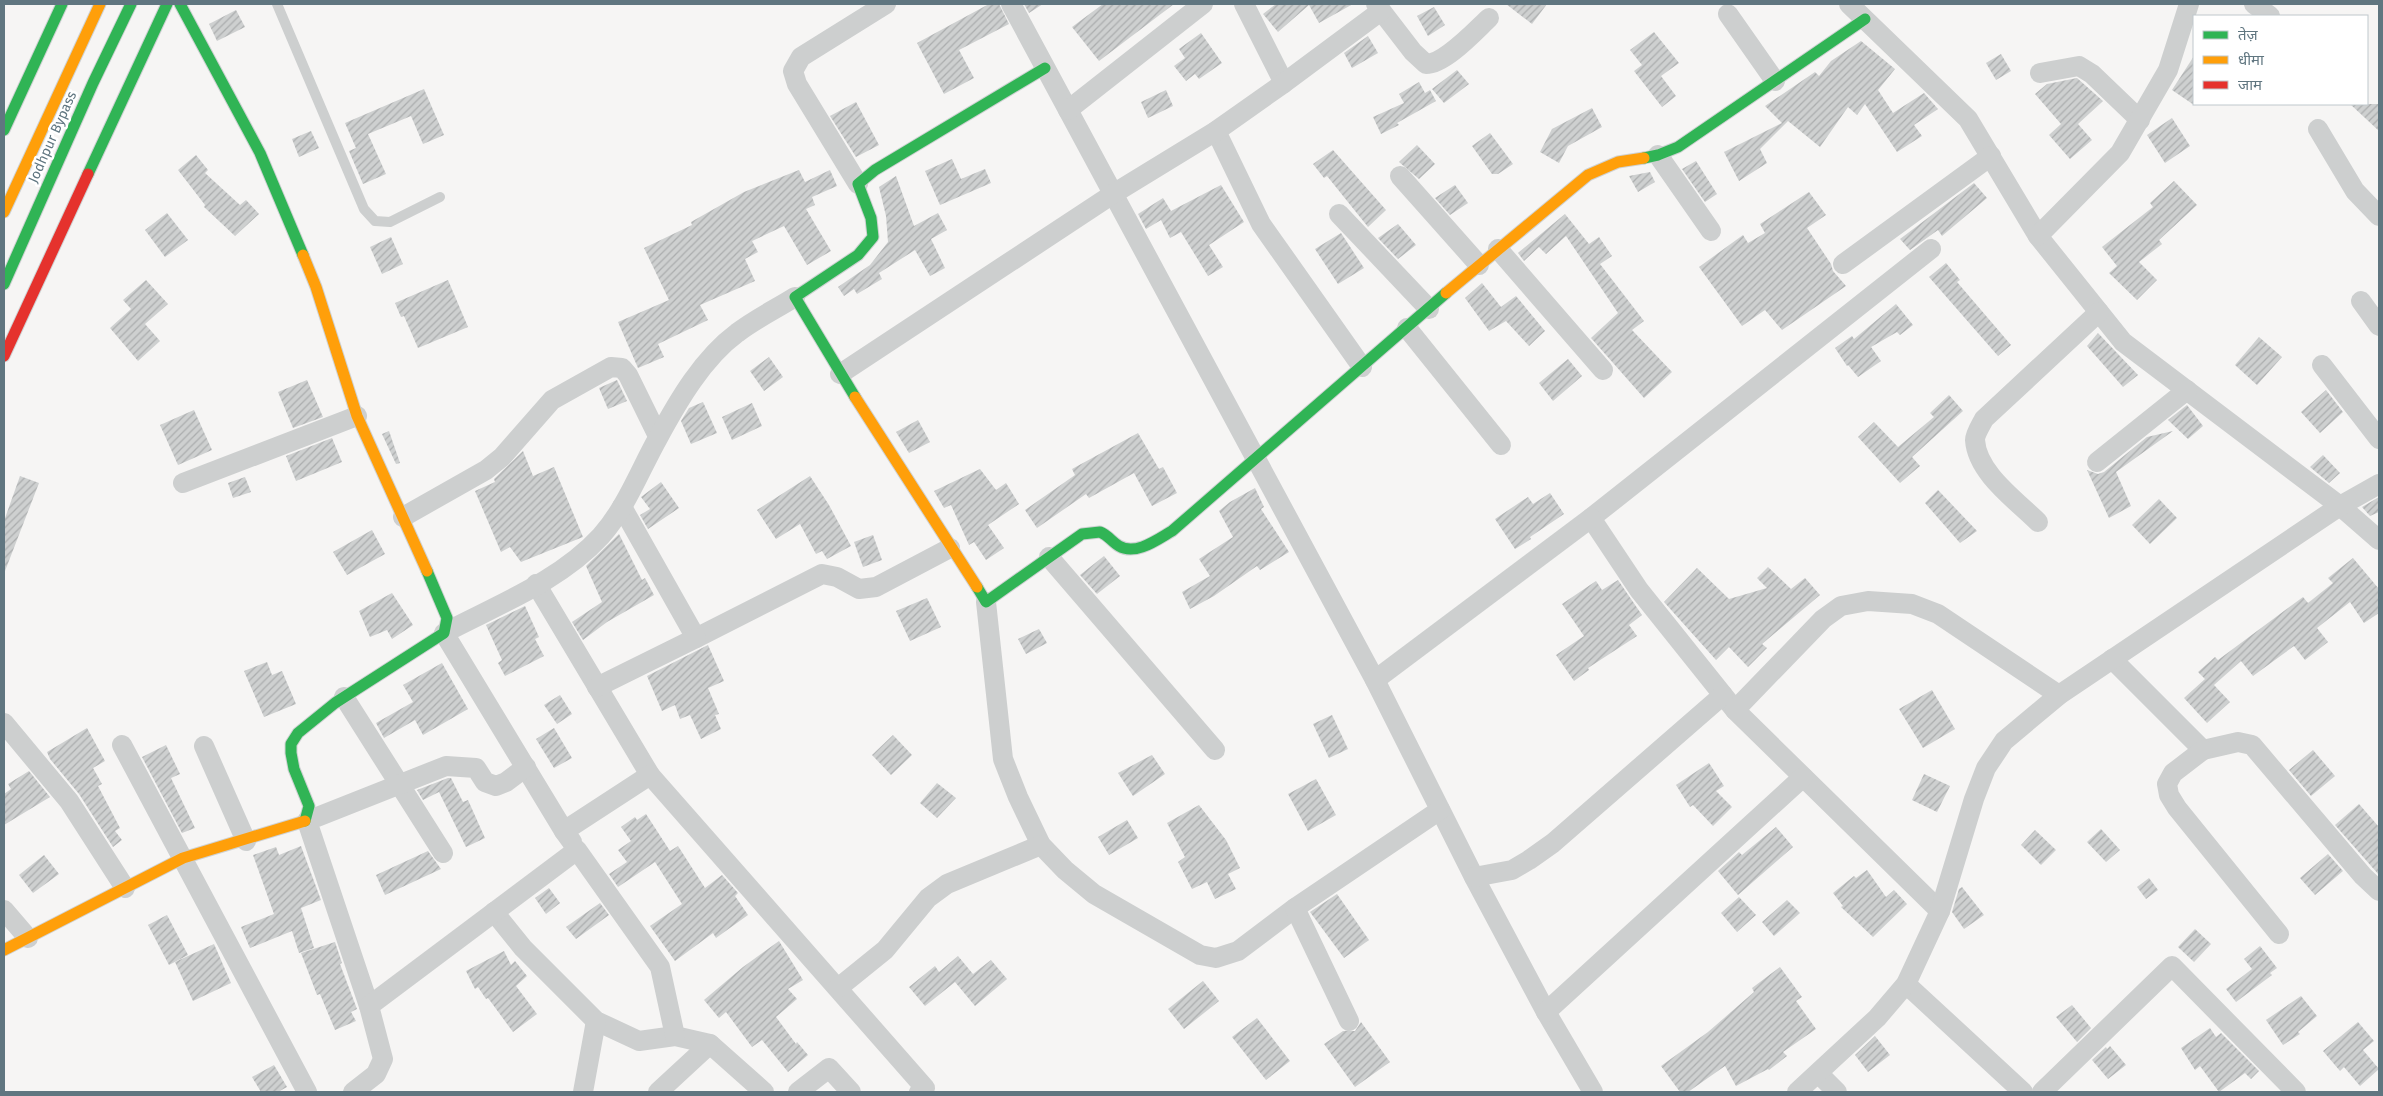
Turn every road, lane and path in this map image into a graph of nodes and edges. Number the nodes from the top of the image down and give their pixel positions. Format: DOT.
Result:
graph roads {
  1 [pos="62,4"];
  2 [pos="100,4"];
  3 [pos="131,4"];
  4 [pos="167,4"];
  5 [pos="180,4"];
  6 [pos="277,4"];
  7 [pos="886,4"];
  8 [pos="1011,4"];
  9 [pos="1203,4"];
  10 [pos="1244,4"];
  11 [pos="1849,4"];
  12 [pos="2189,4"];
  13 [pos="2254,4"];
  14 [pos="1379,7"];
  15 [pos="1728,14"];
  16 [pos="2269,15"];
  17 [pos="1489,18"];
  18 [pos="1865,19"];
  19 [pos="1045,68"];
  20 [pos="2040,73"];
  21 [pos="1775,81"];
  22 [pos="1284,84"];
  23 [pos="1068,110"];
  24 [pos="2140,120"];
  25 [pos="2318,129"];
  26 [pos="4,130"];
  27 [pos="1216,131"];
  28 [pos="1658,155"];
  29 [pos="1991,156"];
  30 [pos="1400,176"];
  31 [pos="858,184"];
  32 [pos="1113,194"];
  33 [pos="440,197"];
  34 [pos="4,212"];
  35 [pos="1339,214"];
  36 [pos="2379,216"];
  37 [pos="1711,231"];
  38 [pos="2038,236"];
  39 [pos="1930,249"];
  40 [pos="1498,250"];
  41 [pos="1842,264"];
  42 [pos="1479,265"];
  43 [pos="4,284"];
  44 [pos="795,297"];
  45 [pos="2361,301"];
  46 [pos="1429,309"];
  47 [pos="2099,312"];
  48 [pos="2379,326"];
  49 [pos="1407,328"];
  50 [pos="4,356"];
  51 [pos="2322,365"];
  52 [pos="1362,367"];
  53 [pos="1603,370"];
  54 [pos="840,374"];
  55 [pos="2187,390"];
  56 [pos="357,416"];
  57 [pos="658,436"];
  58 [pos="2379,439"];
  59 [pos="1501,445"];
  60 [pos="1256,460"];
  61 [pos="2097,462"];
  62 [pos="183,483"];
  63 [pos="2379,484"];
  64 [pos="2340,506"];
  65 [pos="622,507"];
  66 [pos="403,517"];
  67 [pos="1591,518"];
  68 [pos="2038,522"];
  69 [pos="2379,540"];
  70 [pos="950,548"];
  71 [pos="1049,557"];
  72 [pos="536,584"];
  73 [pos="986,602"];
  74 [pos="444,633"];
  75 [pos="696,638"];
  76 [pos="2112,659"];
  77 [pos="1375,680"];
  78 [pos="597,686"];
  79 [pos="2059,695"];
  80 [pos="344,697"];
  81 [pos="1729,703"];
  82 [pos="4,723"];
  83 [pos="122,745"];
  84 [pos="204,746"];
  85 [pos="1215,750"];
  86 [pos="2203,750"];
  87 [pos="526,767"];
  88 [pos="650,775"];
  89 [pos="1803,777"];
  90 [pos="399,785"];
  91 [pos="1440,810"];
  92 [pos="307,821"];
  93 [pos="564,832"];
  94 [pos="246,841"];
  95 [pos="1041,844"];
  96 [pos="577,850"];
  97 [pos="443,853"];
  98 [pos="183,858"];
  99 [pos="1474,877"];
  100 [pos="125,888"];
  101 [pos="2379,891"];
  102 [pos="1295,908"];
  103 [pos="4,910"];
  104 [pos="1940,911"];
  105 [pos="494,912"];
  106 [pos="2279,934"];
  107 [pos="28,938"];
  108 [pos="4,950"];
  109 [pos="1906,984"];
  110 [pos="838,988"];
  111 [pos="369,1006"];
  112 [pos="1546,1012"];
  113 [pos="596,1021"];
  114 [pos="1349,1021"];
  115 [pos="675,1036"];
  116 [pos="710,1044"];
  117 [pos="1819,1074"];
  118 [pos="926,1091"];
  119 [pos="307,1092"];
  120 [pos="353,1092"];
  121 [pos="583,1092"];
  122 [pos="658,1092"];
  123 [pos="764,1092"];
  124 [pos="798,1092"];
  125 [pos="851,1092"];
  126 [pos="1593,1092"];
  127 [pos="1797,1092"];
  128 [pos="1837,1092"];
  129 [pos="2023,1092"];
  130 [pos="2042,1092"];
  131 [pos="2296,1092"];
  1 -- 26 [label="main road"];
  2 -- 34 [label="main road, Jodhpur Bypass"];
  3 -- 43 [label="main road, Jodhpur Bypass"];
  4 -- 50 [label="main road"];
  5 -- 56 [label="main road"];
  6 -- 33 [label="lane"];
  7 -- 31 [label="street"];
  8 -- 19 [label="street"];
  9 -- 23 [label="street"];
  10 -- 22 [label="street"];
  11 -- 18 [label="street"];
  12 -- 24 [label="street"];
  13 -- 16 [label="street"];
  14 -- 17 [label="street"];
  14 -- 22 [label="street"];
  15 -- 21 [label="street"];
  18 -- 21 [label="main road"];
  18 -- 29 [label="street"];
  19 -- 23 [label="street"];
  19 -- 31 [label="main road"];
  20 -- 24 [label="street"];
  21 -- 28 [label="main road"];
  22 -- 27 [label="street"];
  23 -- 32 [label="street"];
  24 -- 38 [label="street"];
  25 -- 36 [label="street"];
  27 -- 32 [label="street"];
  27 -- 52 [label="street"];
  28 -- 37 [label="street"];
  28 -- 40 [label="main road"];
  29 -- 38 [label="street"];
  29 -- 41 [label="street"];
  30 -- 42 [label="street"];
  31 -- 44 [label="main road"];
  32 -- 54 [label="street"];
  32 -- 60 [label="street"];
  35 -- 46 [label="street"];
  38 -- 47 [label="street"];
  39 -- 67 [label="street"];
  40 -- 42 [label="main road"];
  40 -- 53 [label="street"];
  42 -- 46 [label="main road"];
  44 -- 54 [label="main road"];
  44 -- 57 [label="street"];
  45 -- 48 [label="street"];
  46 -- 49 [label="main road"];
  47 -- 55 [label="street"];
  47 -- 68 [label="street"];
  49 -- 52 [label="main road"];
  49 -- 59 [label="street"];
  51 -- 58 [label="street"];
  52 -- 60 [label="main road"];
  54 -- 70 [label="main road"];
  55 -- 61 [label="street"];
  55 -- 64 [label="street"];
  56 -- 62 [label="street"];
  56 -- 66 [label="main road"];
  57 -- 65 [label="street"];
  57 -- 66 [label="street"];
  60 -- 71 [label="main road"];
  60 -- 77 [label="street"];
  63 -- 64 [label="street"];
  64 -- 69 [label="street"];
  64 -- 76 [label="street"];
  65 -- 72 [label="street"];
  65 -- 75 [label="street"];
  66 -- 74 [label="main road"];
  67 -- 77 [label="street"];
  67 -- 81 [label="street"];
  70 -- 73 [label="main road"];
  70 -- 75 [label="street"];
  71 -- 73 [label="main road"];
  71 -- 85 [label="street"];
  72 -- 74 [label="street"];
  72 -- 78 [label="street"];
  73 -- 95 [label="street"];
  74 -- 80 [label="main road"];
  74 -- 87 [label="street"];
  75 -- 78 [label="street"];
  76 -- 79 [label="street"];
  76 -- 86 [label="street"];
  77 -- 91 [label="street"];
  78 -- 88 [label="street"];
  79 -- 81 [label="street"];
  79 -- 104 [label="street"];
  80 -- 90 [label="street"];
  80 -- 92 [label="main road"];
  81 -- 89 [label="street"];
  81 -- 99 [label="street"];
  82 -- 100 [label="street"];
  83 -- 98 [label="street"];
  84 -- 94 [label="street"];
  86 -- 101 [label="street"];
  86 -- 106 [label="street"];
  87 -- 90 [label="street"];
  87 -- 93 [label="street"];
  88 -- 93 [label="street"];
  88 -- 110 [label="street"];
  89 -- 104 [label="street"];
  89 -- 112 [label="street"];
  90 -- 92 [label="street"];
  90 -- 97 [label="street"];
  91 -- 99 [label="street"];
  91 -- 102 [label="street"];
  92 -- 94 [label="main road"];
  92 -- 111 [label="street"];
  93 -- 96 [label="street"];
  94 -- 98 [label="main road"];
  95 -- 102 [label="street"];
  95 -- 110 [label="street"];
  96 -- 105 [label="street"];
  96 -- 115 [label="street"];
  98 -- 100 [label="main road"];
  98 -- 119 [label="street"];
  99 -- 112 [label="street"];
  100 -- 107 [label="main road"];
  102 -- 114 [label="street"];
  103 -- 107 [label="street"];
  104 -- 109 [label="street"];
  105 -- 111 [label="street"];
  105 -- 113 [label="street"];
  107 -- 108 [label="main road"];
  109 -- 117 [label="street"];
  109 -- 129 [label="street"];
  110 -- 118 [label="street"];
  111 -- 120 [label="street"];
  112 -- 126 [label="street"];
  113 -- 115 [label="street"];
  113 -- 121 [label="street"];
  115 -- 116 [label="street"];
  116 -- 122 [label="street"];
  116 -- 123 [label="street"];
  117 -- 127 [label="street"];
  117 -- 128 [label="street"];
  124 -- 125 [label="street"];
  130 -- 131 [label="street"];
}
